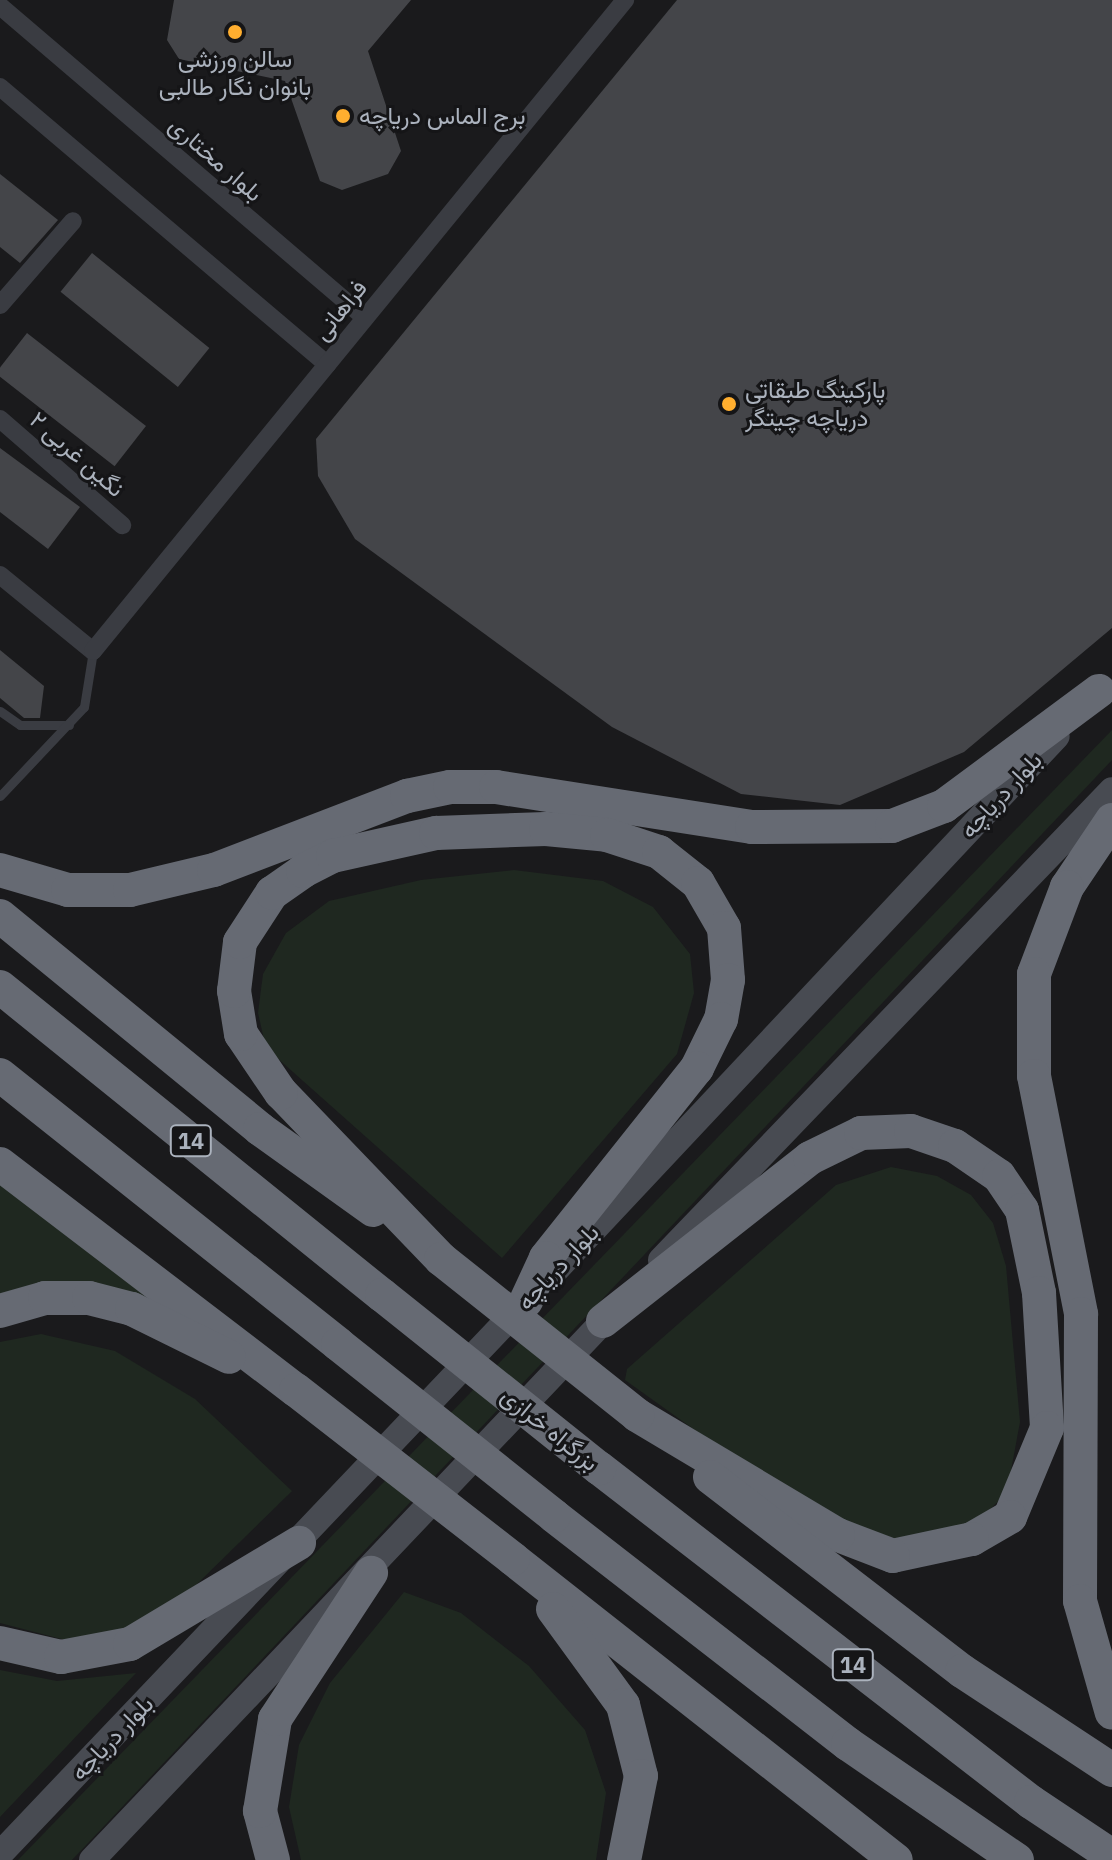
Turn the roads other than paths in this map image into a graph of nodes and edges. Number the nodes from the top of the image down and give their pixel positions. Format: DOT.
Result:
graph roads {
  1 [pos="625,0"];
  2 [pos="0,6"];
  3 [pos="0,87"];
  4 [pos="73,221"];
  5 [pos="0,305"];
  6 [pos="365,318"];
  7 [pos="327,364"];
  8 [pos="0,419"];
  9 [pos="122,525"];
  10 [pos="0,575"];
  11 [pos="93,651"];
  12 [pos="1105,685"];
  13 [pos="0,711"];
  14 [pos="69,725"];
  15 [pos="1112,790"];
  16 [pos="0,796"];
  17 [pos="1112,820"];
  18 [pos="0,870"];
  19 [pos="0,916"];
  20 [pos="0,987"];
  21 [pos="0,1075"];
  22 [pos="0,1164"];
  23 [pos="441,1259"];
  24 [pos="526,1301"];
  25 [pos="0,1311"];
  26 [pos="603,1321"];
  27 [pos="296,1390"];
  28 [pos="637,1415"];
  29 [pos="299,1543"];
  30 [pos="513,1559"];
  31 [pos="371,1573"];
  32 [pos="0,1643"];
  33 [pos="1112,1713"];
  34 [pos="1112,1770"];
  35 [pos="0,1854"];
  36 [pos="1112,1856"];
  37 [pos="92,1860"];
  38 [pos="273,1860"];
  39 [pos="624,1860"];
  40 [pos="896,1860"];
  41 [pos="1017,1860"];
  1 -- 6 [label="street, فراهانی"];
  2 -- 6 [label="street, بلوار مختاری"];
  3 -- 7 [label="street"];
  4 -- 5 [label="street"];
  6 -- 7 [label="street, فراهانی"];
  7 -- 11 [label="street, فراهانی"];
  8 -- 9 [label="street, نگین غربی ۲"];
  10 -- 11 [label="street"];
  11 -- 14 [label="lane"];
  12 -- 18 [label="highway"];
  12 -- 24 [label="main road, بلوار دریاچه"];
  13 -- 14 [label="lane"];
  14 -- 16 [label="lane"];
  15 -- 26 [label="main road"];
  17 -- 33 [label="highway"];
  19 -- 23 [label="highway"];
  20 -- 36 [label="highway, بزرگراه خرازی / 14, bridge"];
  21 -- 41 [label="highway, bridge"];
  22 -- 27 [label="highway"];
  23 -- 24 [label="highway"];
  23 -- 28 [label="highway, bridge"];
  24 -- 29 [label="main road, بلوار دریاچه"];
  25 -- 27 [label="highway"];
  26 -- 28 [label="highway"];
  26 -- 31 [label="main road"];
  27 -- 30 [label="highway, bridge"];
  28 -- 34 [label="highway"];
  29 -- 32 [label="highway"];
  29 -- 35 [label="main road, بلوار دریاچه"];
  30 -- 39 [label="highway"];
  30 -- 40 [label="highway"];
  31 -- 37 [label="main road"];
  31 -- 38 [label="highway"];
}
